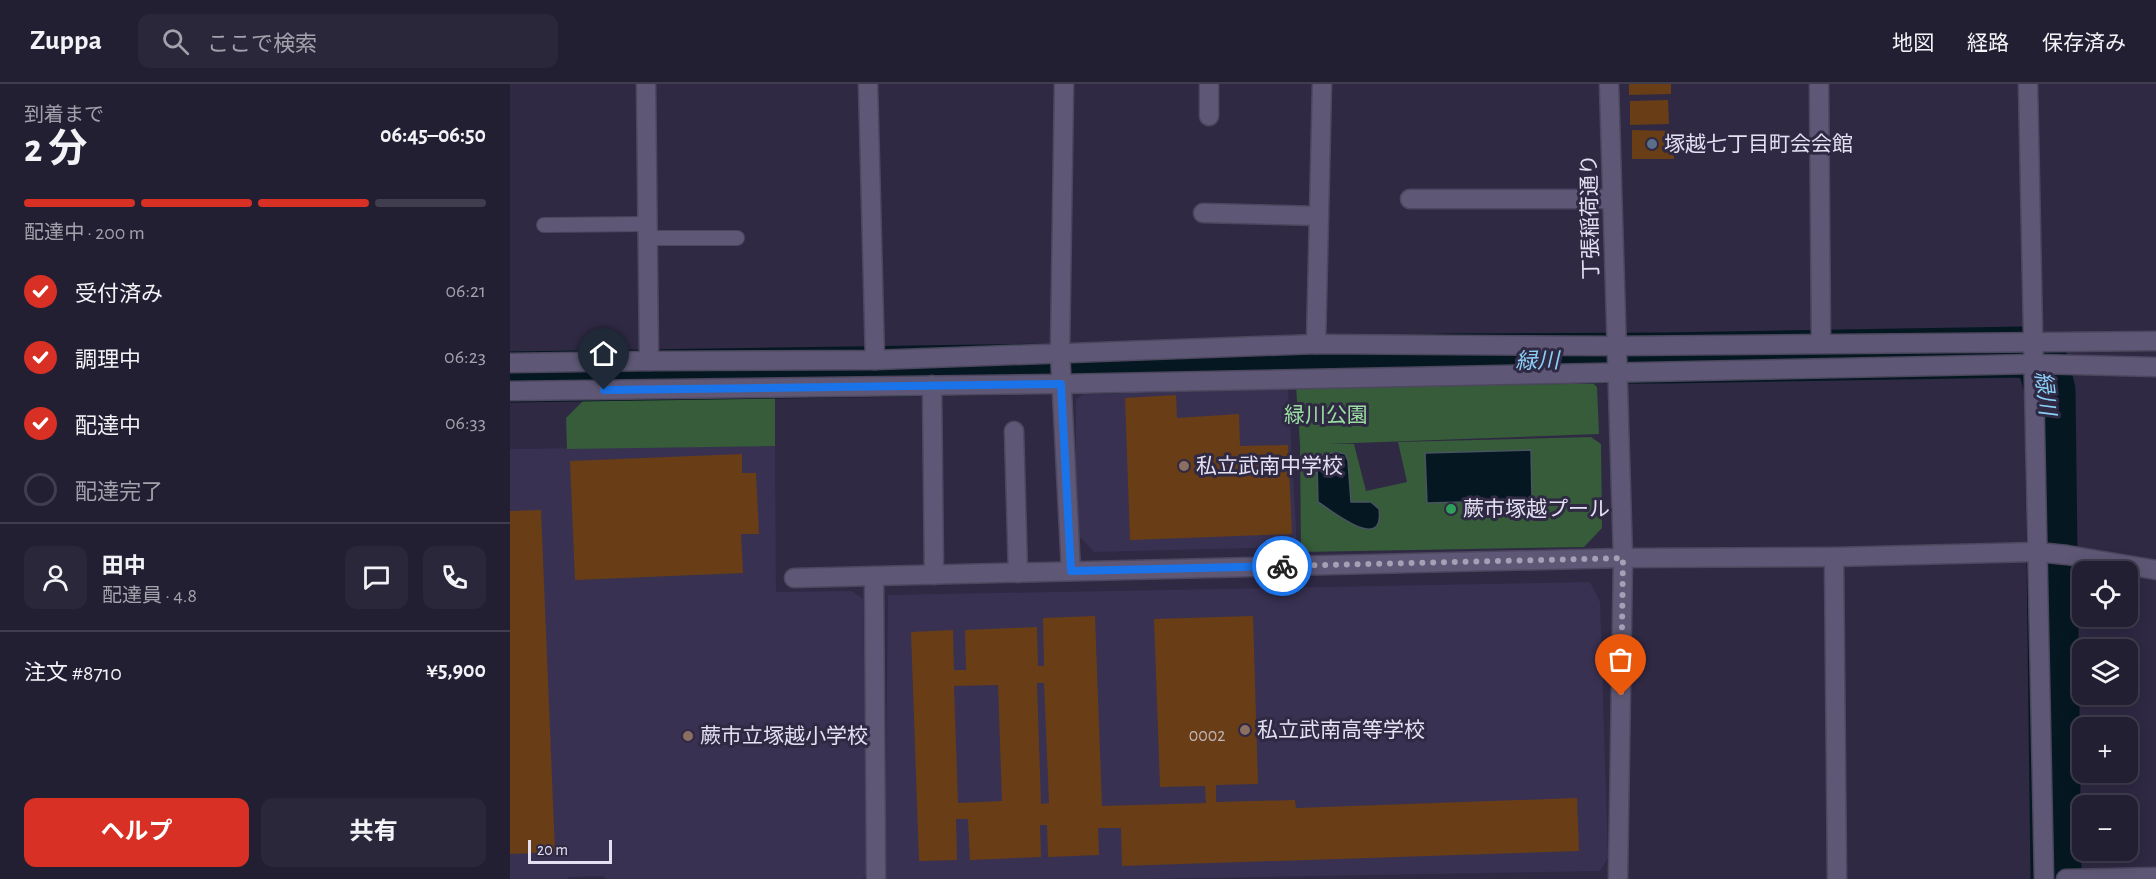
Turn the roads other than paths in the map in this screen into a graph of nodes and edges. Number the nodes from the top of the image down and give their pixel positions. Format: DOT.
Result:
graph roads {
  1 [pos="646,84"];
  2 [pos="868,84"];
  3 [pos="1064,84"];
  4 [pos="1209,84"];
  5 [pos="1322,84"];
  6 [pos="1609,84"];
  7 [pos="1819,84"];
  8 [pos="2028,84"];
  9 [pos="1209,116"];
  10 [pos="1410,199"];
  11 [pos="1612,199"];
  12 [pos="1203,213"];
  13 [pos="1319,216"];
  14 [pos="544,225"];
  15 [pos="647,231"];
  16 [pos="737,238"];
  17 [pos="2156,341"];
  18 [pos="2033,342"];
  19 [pos="1316,344"];
  20 [pos="1821,344"];
  21 [pos="1616,347"];
  22 [pos="1060,354"];
  23 [pos="875,360"];
  24 [pos="649,361"];
  25 [pos="510,363"];
  26 [pos="2034,364"];
  27 [pos="2156,367"];
  28 [pos="1617,371"];
  29 [pos="1061,383"];
  30 [pos="932,386"];
  31 [pos="510,392"];
  32 [pos="1014,431"];
  33 [pos="2038,552"];
  34 [pos="1834,557"];
  35 [pos="1623,558"];
  36 [pos="2156,570"];
  37 [pos="1071,571"];
  38 [pos="1018,573"];
  39 [pos="934,575"];
  40 [pos="874,576"];
  41 [pos="794,578"];
  42 [pos="2156,878"];
  43 [pos="876,879"];
  44 [pos="1618,879"];
  45 [pos="1837,879"];
  46 [pos="2044,879"];
  47 [pos="2066,879"];
  48 [pos="2074,879"];
  1 -- 15 [label="street"];
  2 -- 23 [label="street"];
  3 -- 22 [label="street"];
  4 -- 9 [label="street"];
  5 -- 13 [label="street"];
  6 -- 11 [label="street, 丁張稲荷通り"];
  7 -- 20 [label="street"];
  8 -- 18 [label="street"];
  10 -- 11 [label="street"];
  11 -- 21 [label="street, 丁張稲荷通り"];
  12 -- 13 [label="street"];
  13 -- 19 [label="street"];
  14 -- 15 [label="lane"];
  15 -- 16 [label="lane"];
  15 -- 24 [label="street"];
  17 -- 18 [label="street"];
  18 -- 20 [label="street"];
  18 -- 26 [label="street"];
  19 -- 21 [label="street"];
  19 -- 22 [label="street"];
  20 -- 21 [label="street"];
  21 -- 28 [label="street, 丁張稲荷通り"];
  22 -- 23 [label="street"];
  22 -- 29 [label="street"];
  23 -- 24 [label="street"];
  24 -- 25 [label="street"];
  26 -- 27 [label="street"];
  26 -- 28 [label="street"];
  26 -- 33 [label="street"];
  28 -- 29 [label="street"];
  28 -- 35 [label="street"];
  29 -- 30 [label="street"];
  29 -- 37 [label="street"];
  30 -- 31 [label="street"];
  30 -- 39 [label="street"];
  32 -- 38 [label="street"];
  33 -- 34 [label="street"];
  33 -- 36 [label="street"];
  33 -- 46 [label="street"];
  34 -- 35 [label="street"];
  34 -- 45 [label="street"];
  35 -- 37 [label="street"];
  35 -- 44 [label="street"];
  37 -- 38 [label="street"];
  38 -- 39 [label="street"];
  39 -- 40 [label="street"];
  40 -- 41 [label="street"];
  40 -- 43 [label="street"];
  42 -- 48 [label="street"];
  47 -- 48 [label="street"];
}
